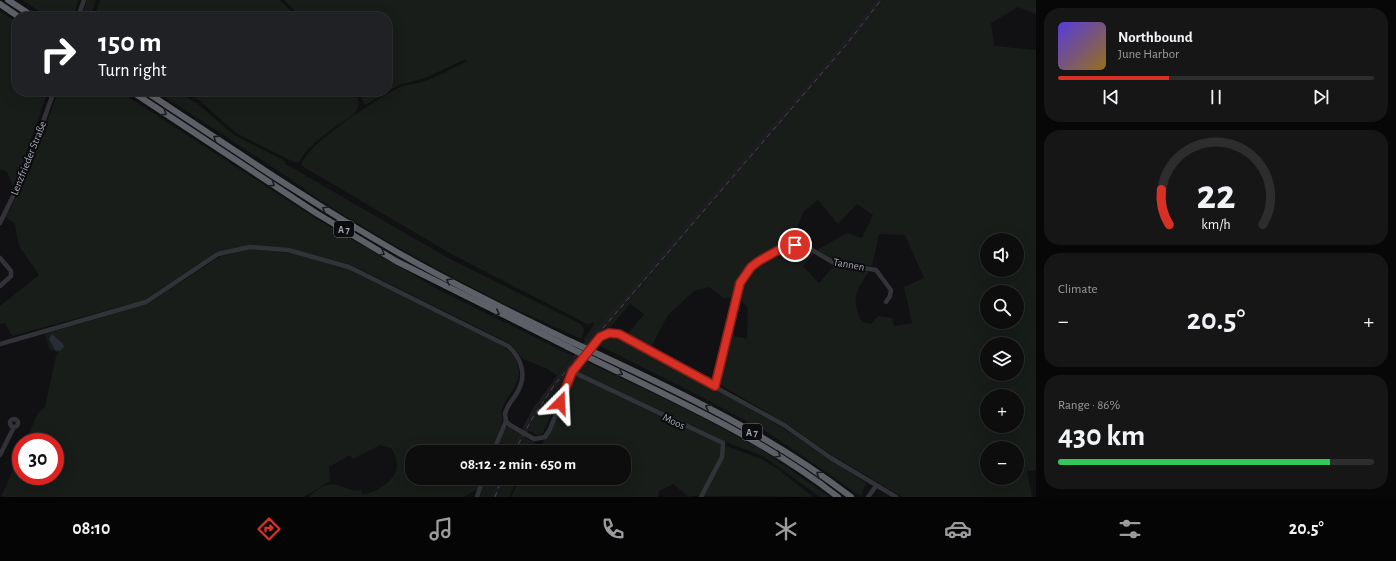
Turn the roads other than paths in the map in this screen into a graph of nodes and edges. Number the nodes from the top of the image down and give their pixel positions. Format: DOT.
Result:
graph roads {
  1 [pos="8,0"];
  2 [pos="84,0"];
  3 [pos="0,4"];
  4 [pos="12,12"];
  5 [pos="26,12"];
  6 [pos="80,12"];
  7 [pos="52,96"];
  8 [pos="139,96"];
  9 [pos="153,96"];
  10 [pos="0,223"];
  11 [pos="0,258"];
  12 [pos="0,286"];
  13 [pos="886,302"];
  14 [pos="0,344"];
  15 [pos="572,372"];
  16 [pos="715,386"];
  17 [pos="506,421"];
  18 [pos="14,427"];
  19 [pos="495,445"];
  20 [pos="0,455"];
  21 [pos="481,485"];
  22 [pos="876,486"];
  23 [pos="477,497"];
  24 [pos="701,497"];
  25 [pos="838,497"];
  26 [pos="851,497"];
  27 [pos="868,497"];
  28 [pos="896,497"];
  1 -- 5 [label="highway"];
  2 -- 6 [label="street"];
  3 -- 4 [label="highway"];
  7 -- 10 [label="street, Lenzfrieder Straße"];
  8 -- 25 [label="highway, A 7, one-way, bridge"];
  26 -- 9 [label="highway, A 7, one-way, bridge"];
  11 -- 12 [label="street"];
  13 -- 16 [label="street, Tannen"];
  14 -- 17 [label="street"];
  15 -- 16 [label="street"];
  15 -- 17 [label="street, bridge"];
  15 -- 24 [label="street, Moos"];
  16 -- 22 [label="street"];
  17 -- 19 [label="street"];
  18 -- 20 [label="street"];
  21 -- 23 [label="street"];
  22 -- 27 [label="street"];
  22 -- 28 [label="street"];
}
